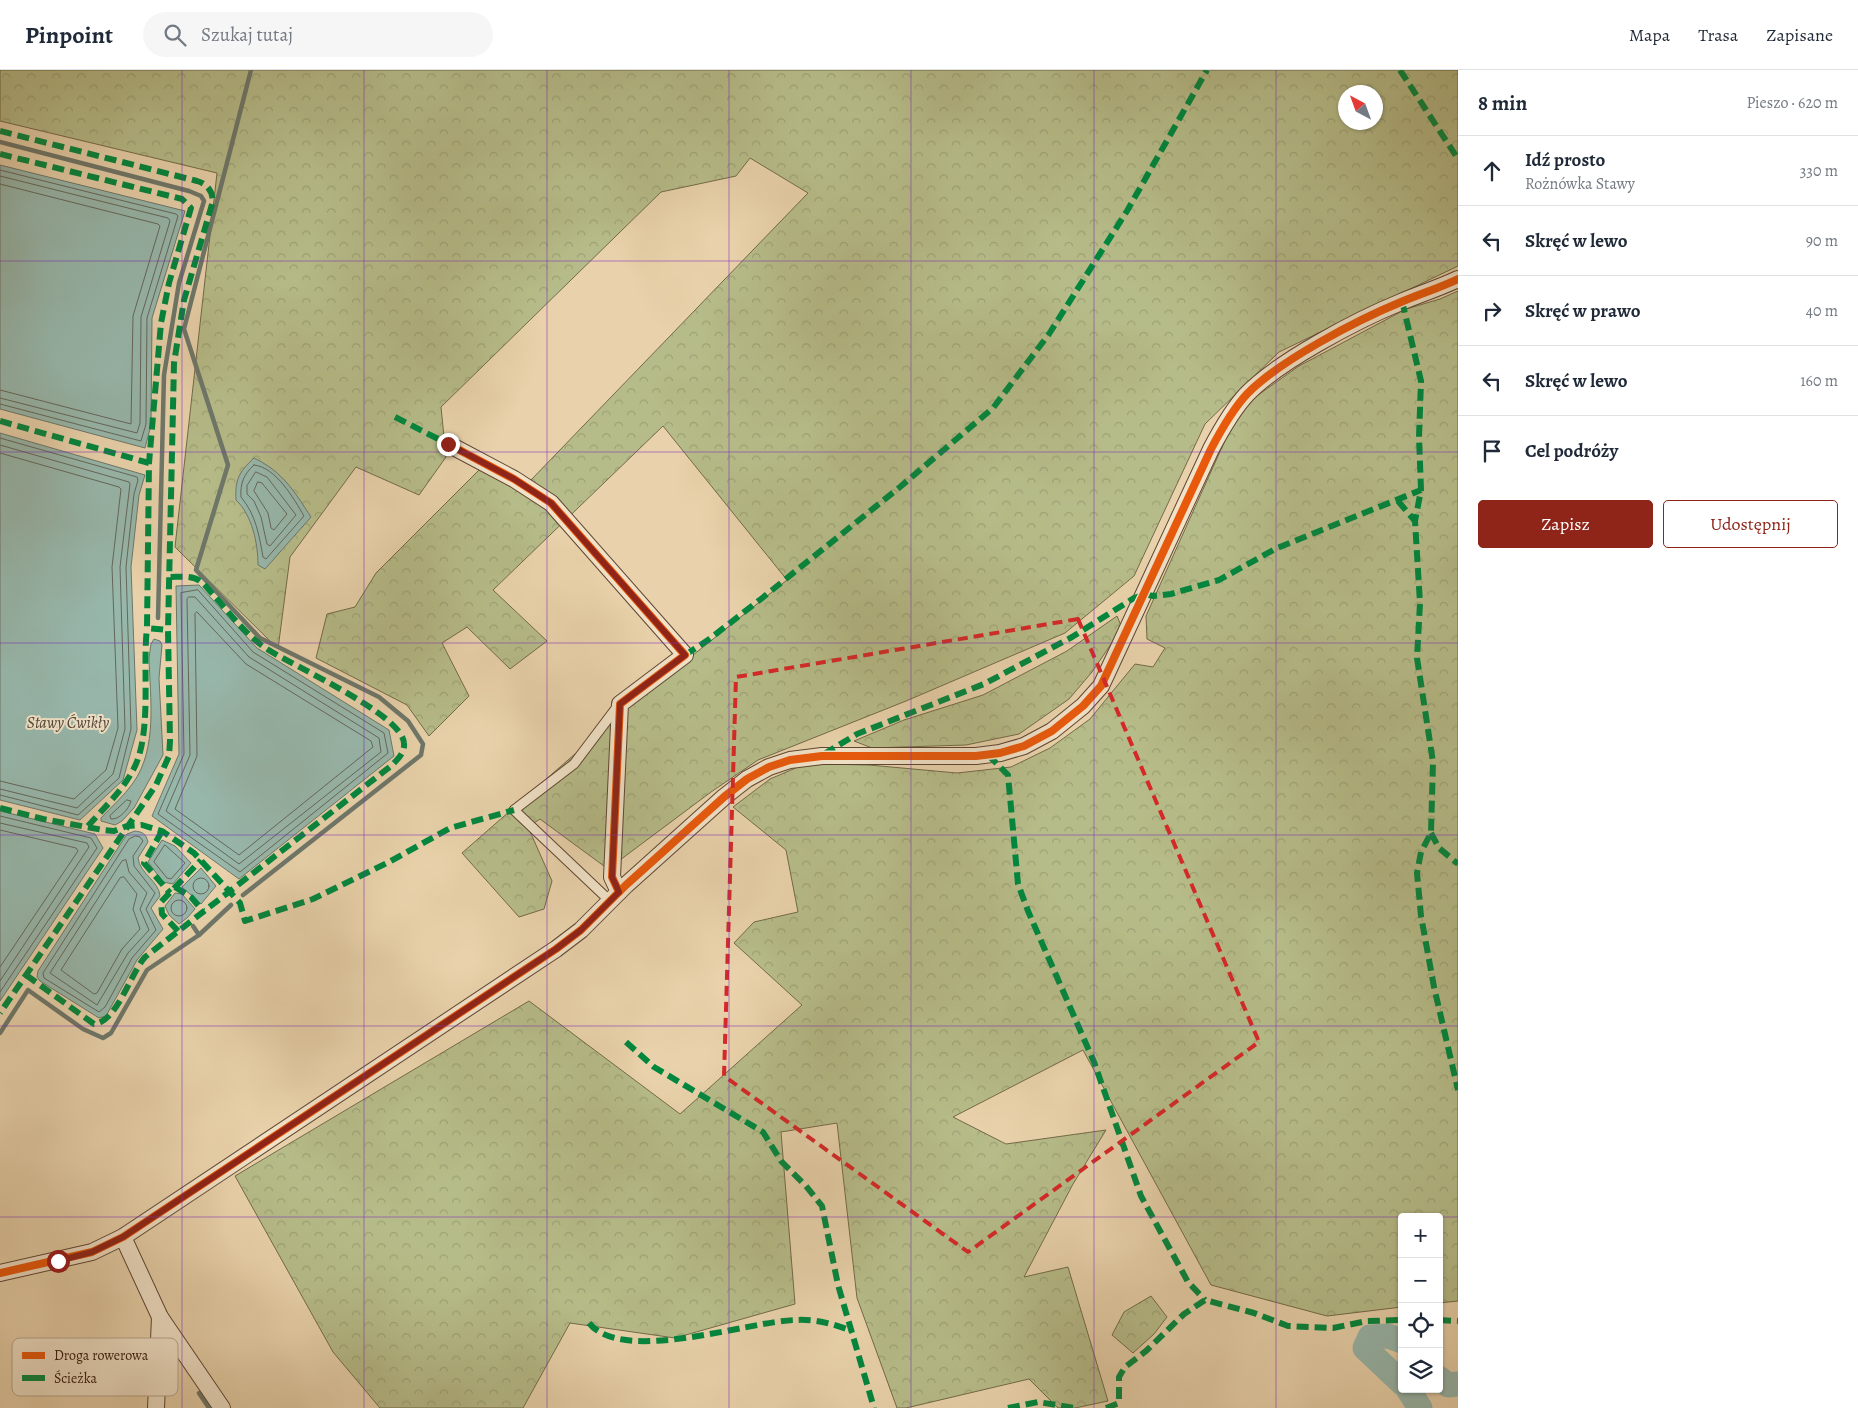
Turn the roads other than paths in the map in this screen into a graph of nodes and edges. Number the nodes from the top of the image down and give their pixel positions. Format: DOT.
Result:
graph roads {
  1 [pos="1458,279"];
  2 [pos="448,444"];
  3 [pos="620,704"];
  4 [pos="615,897"];
  5 [pos="123,1237"];
  6 [pos="0,1273"];
  7 [pos="160,1317"];
  8 [pos="159,1338"];
  9 [pos="174,1338"];
  10 [pos="178,1343"];
  11 [pos="222,1408"];
  1 -- 4 [label="street"];
  2 -- 3 [label="street"];
  3 -- 4 [label="street"];
  3 -- 4 [label="lane"];
  4 -- 5 [label="street"];
  5 -- 6 [label="street"];
  5 -- 7 [label="street"];
  7 -- 8 [label="street"];
  7 -- 9 [label="street"];
  10 -- 11 [label="street"];
}
